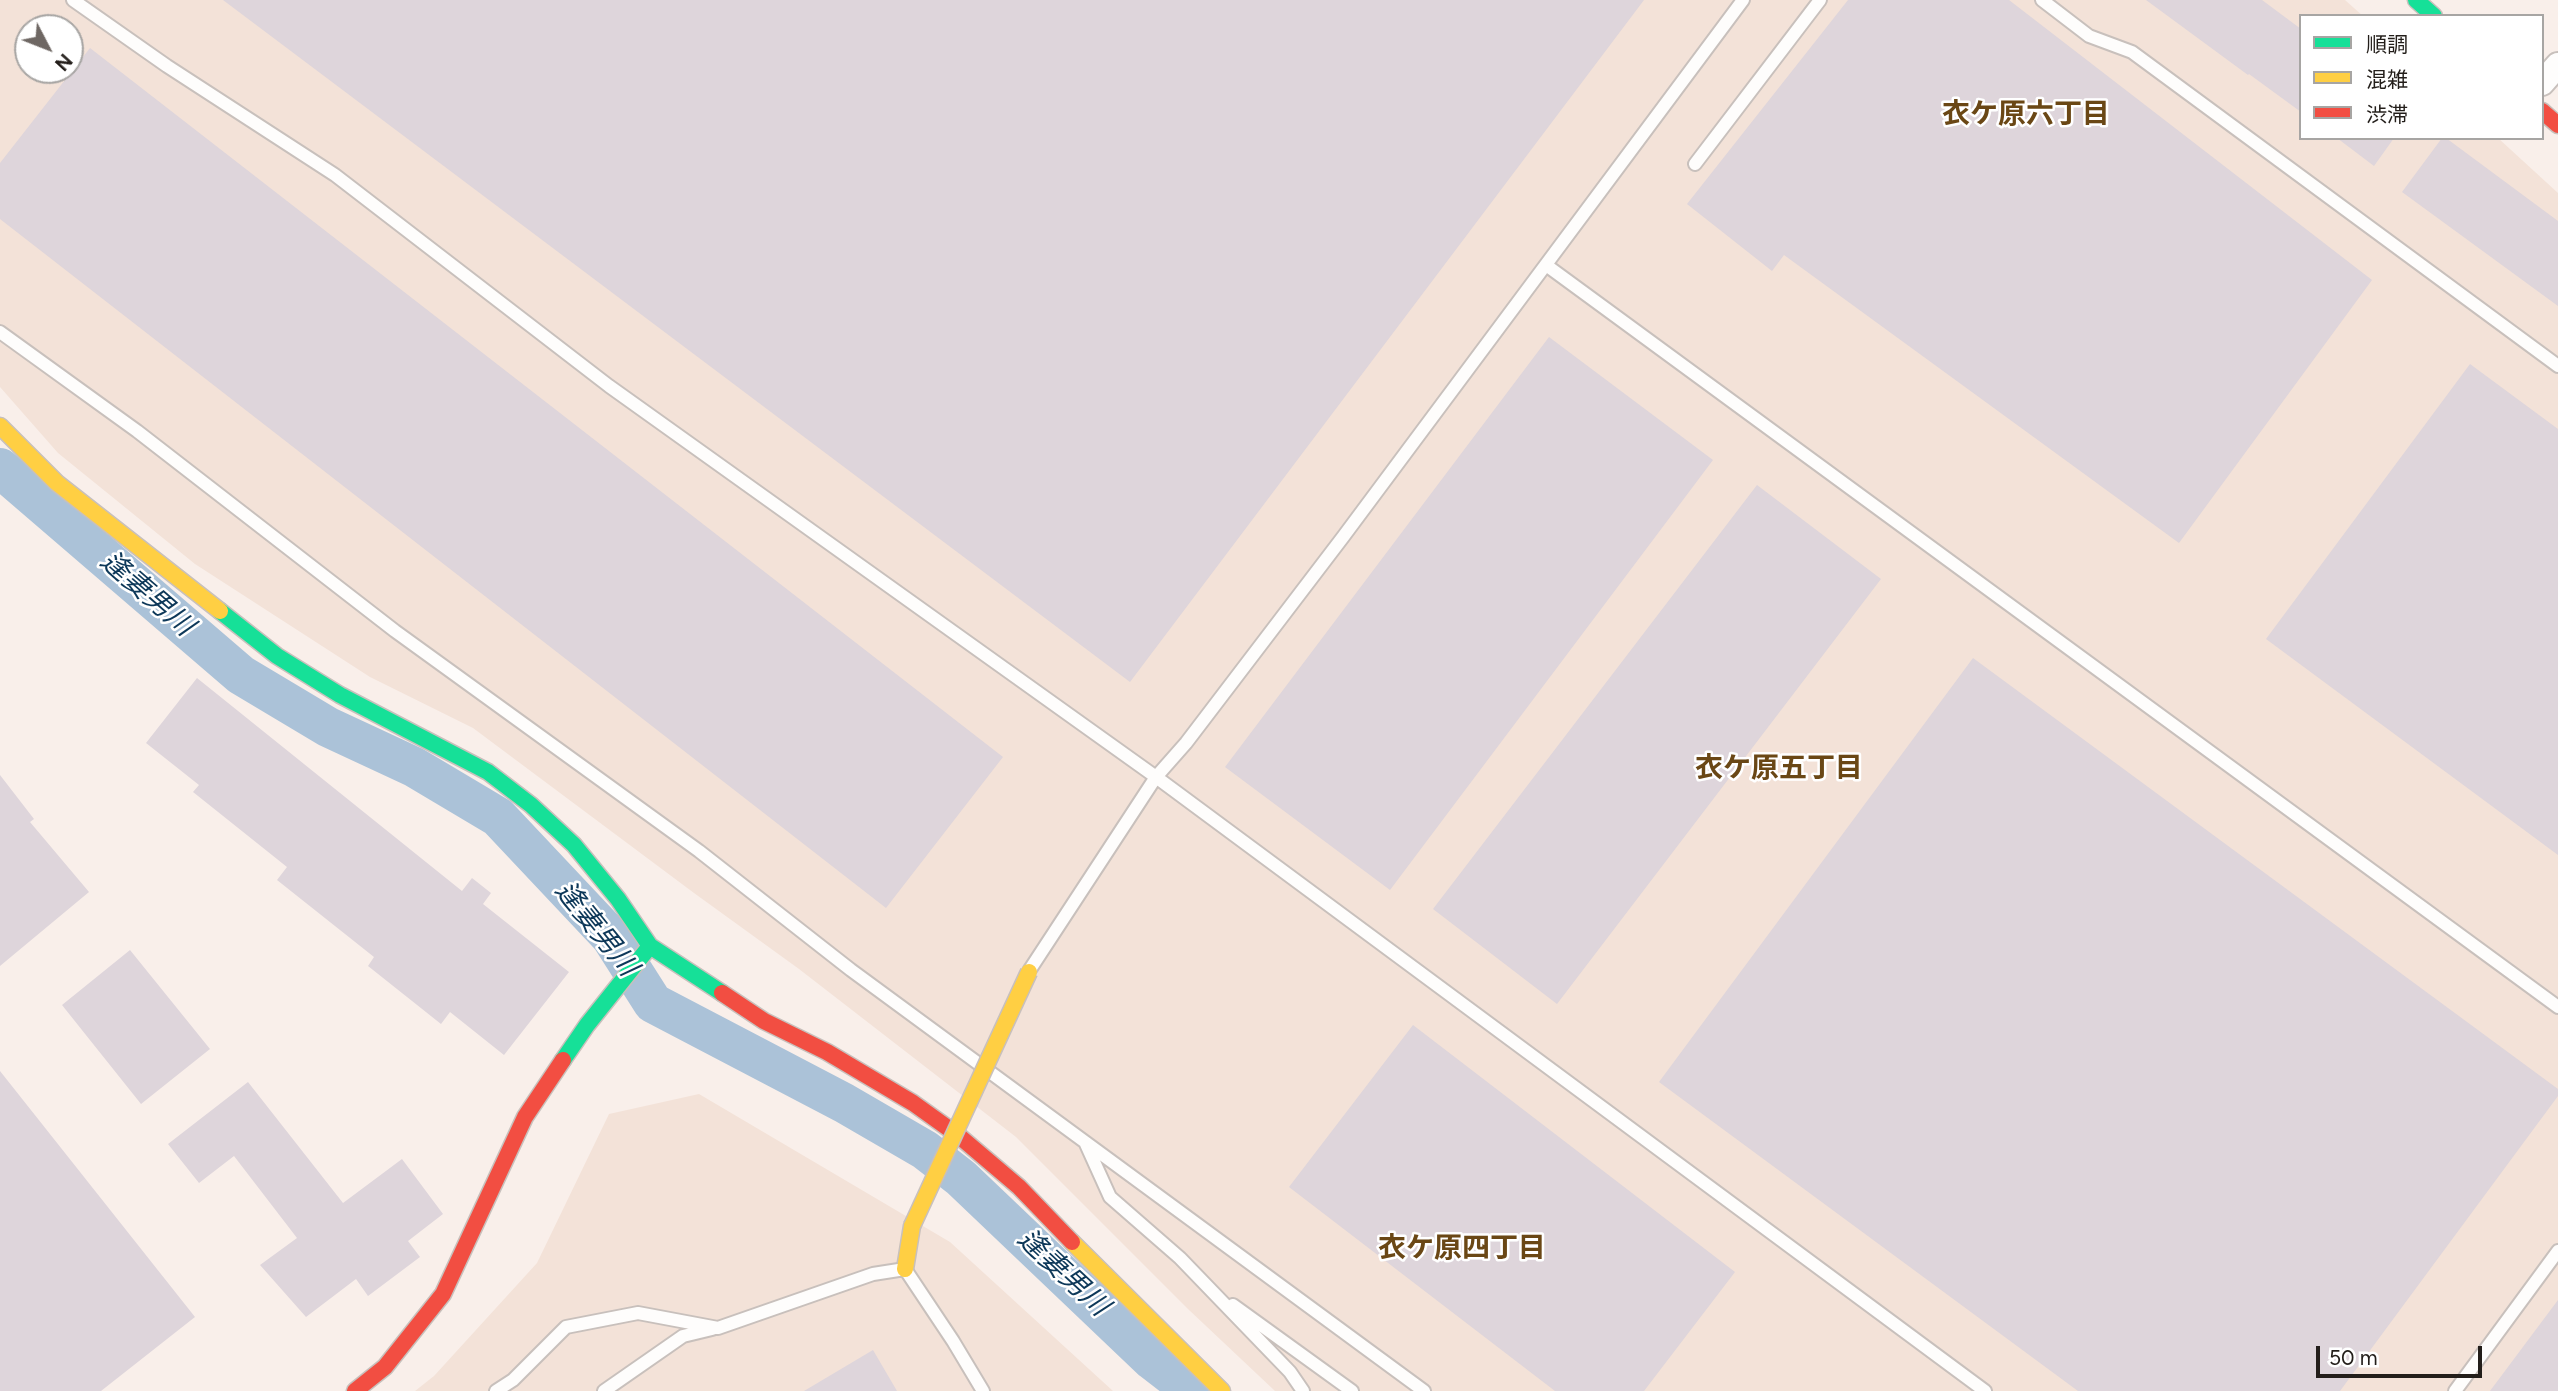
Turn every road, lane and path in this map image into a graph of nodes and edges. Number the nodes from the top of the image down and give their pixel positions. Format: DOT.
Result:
graph roads {
  1 [pos="73,0"];
  2 [pos="1743,0"];
  3 [pos="1819,0"];
  4 [pos="2042,0"];
  5 [pos="2416,0"];
  6 [pos="2432,14"];
  7 [pos="2558,65"];
  8 [pos="2544,81"];
  9 [pos="2544,113"];
  10 [pos="2558,125"];
  11 [pos="1695,164"];
  12 [pos="1546,265"];
  13 [pos="0,332"];
  14 [pos="2558,366"];
  15 [pos="0,426"];
  16 [pos="1156,777"];
  17 [pos="650,946"];
  18 [pos="1029,972"];
  19 [pos="2558,1007"];
  20 [pos="1086,1143"];
  21 [pos="2558,1251"];
  22 [pos="905,1269"];
  23 [pos="1202,1281"];
  24 [pos="718,1328"];
  25 [pos="355,1391"];
  26 [pos="496,1391"];
  27 [pos="604,1391"];
  28 [pos="983,1391"];
  29 [pos="1222,1391"];
  30 [pos="1303,1391"];
  31 [pos="1352,1391"];
  32 [pos="1424,1391"];
  33 [pos="1985,1391"];
  34 [pos="2455,1391"];
  1 -- 16 [label="lane"];
  2 -- 12 [label="lane"];
  3 -- 11 [label="lane"];
  4 -- 14 [label="lane"];
  5 -- 6 [label="street"];
  7 -- 8 [label="street"];
  9 -- 10 [label="street"];
  12 -- 16 [label="lane"];
  12 -- 19 [label="lane"];
  13 -- 20 [label="lane"];
  15 -- 17 [label="street"];
  16 -- 18 [label="lane"];
  16 -- 33 [label="lane"];
  17 -- 25 [label="street"];
  17 -- 29 [label="street"];
  18 -- 22 [label="street, bridge"];
  20 -- 23 [label="lane"];
  20 -- 32 [label="lane"];
  21 -- 34 [label="lane"];
  22 -- 24 [label="lane"];
  22 -- 28 [label="lane"];
  23 -- 30 [label="lane"];
  23 -- 31 [label="lane"];
  24 -- 26 [label="lane"];
  24 -- 27 [label="lane"];
}
